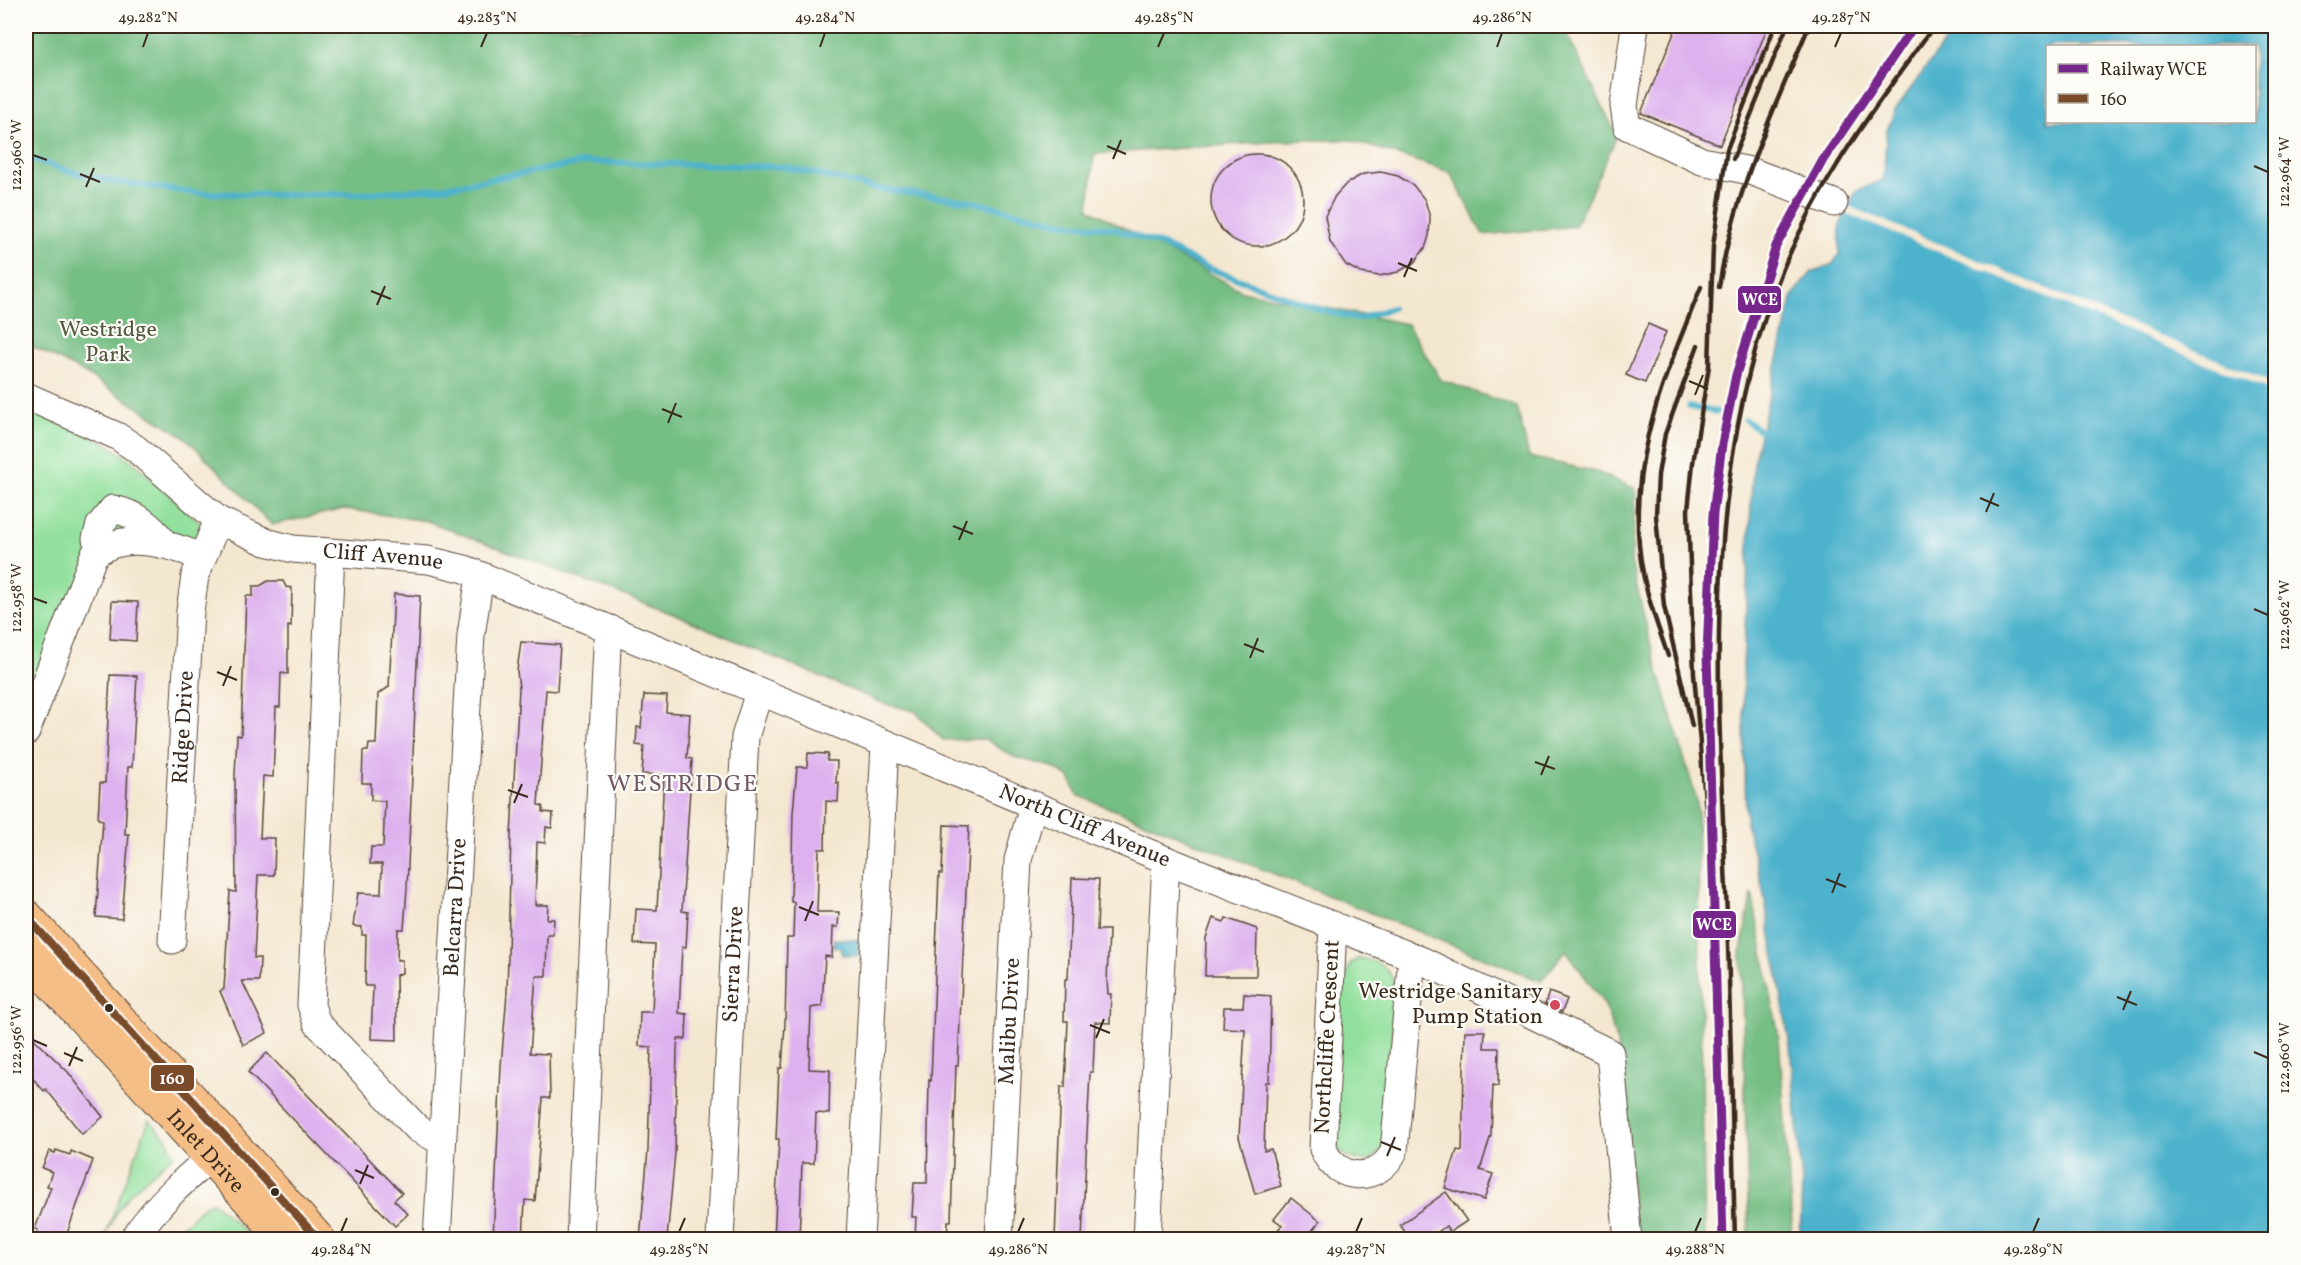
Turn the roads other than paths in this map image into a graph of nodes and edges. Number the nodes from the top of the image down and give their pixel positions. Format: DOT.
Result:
graph roads {
  1 [pos="1635,26"];
  2 [pos="1834,203"];
  3 [pos="26,396"];
  4 [pos="218,520"];
  5 [pos="330,553"];
  6 [pos="201,557"];
  7 [pos="480,576"];
  8 [pos="610,629"];
  9 [pos="759,692"];
  10 [pos="26,732"];
  11 [pos="885,744"];
  12 [pos="1033,805"];
  13 [pos="1166,860"];
  14 [pos="26,916"];
  15 [pos="1333,925"];
  16 [pos="172,940"];
  17 [pos="26,956"];
  18 [pos="1412,957"];
  19 [pos="441,1141"];
  20 [pos="220,1150"];
  21 [pos="133,1239"];
  22 [pos="286,1239"];
  23 [pos="319,1239"];
  24 [pos="437,1239"];
  25 [pos="580,1239"];
  26 [pos="720,1239"];
  27 [pos="860,1239"];
  28 [pos="999,1239"];
  29 [pos="1147,1239"];
  30 [pos="1628,1239"];
  1 -- 2 [label="street"];
  3 -- 4 [label="street, Cliff Avenue"];
  4 -- 5 [label="street, Cliff Avenue"];
  4 -- 6 [label="street, Ridge Drive"];
  5 -- 7 [label="street, Cliff Avenue"];
  5 -- 19 [label="street"];
  6 -- 10 [label="street"];
  6 -- 16 [label="street, Ridge Drive"];
  7 -- 8 [label="street, Cliff Avenue"];
  7 -- 19 [label="street, Belcarra Drive"];
  8 -- 9 [label="street, Cliff Avenue"];
  8 -- 25 [label="street"];
  9 -- 11 [label="street, North Cliff Avenue"];
  9 -- 26 [label="street, Sierra Drive"];
  11 -- 12 [label="street, North Cliff Avenue"];
  11 -- 27 [label="street"];
  12 -- 13 [label="street, North Cliff Avenue"];
  12 -- 28 [label="street, Malibu Drive"];
  13 -- 15 [label="street, North Cliff Avenue"];
  13 -- 29 [label="street"];
  14 -- 20 [label="main road, Inlet Drive"];
  15 -- 18 [label="street, North Cliff Avenue"];
  15 -- 18 [label="street, Northcliffe Crescent"];
  17 -- 20 [label="main road, Inlet Drive"];
  18 -- 30 [label="street, North Cliff Avenue"];
  19 -- 24 [label="street, Belcarra Drive"];
  20 -- 21 [label="street"];
  20 -- 22 [label="main road, Inlet Drive"];
  20 -- 23 [label="main road, Inlet Drive"];
}
